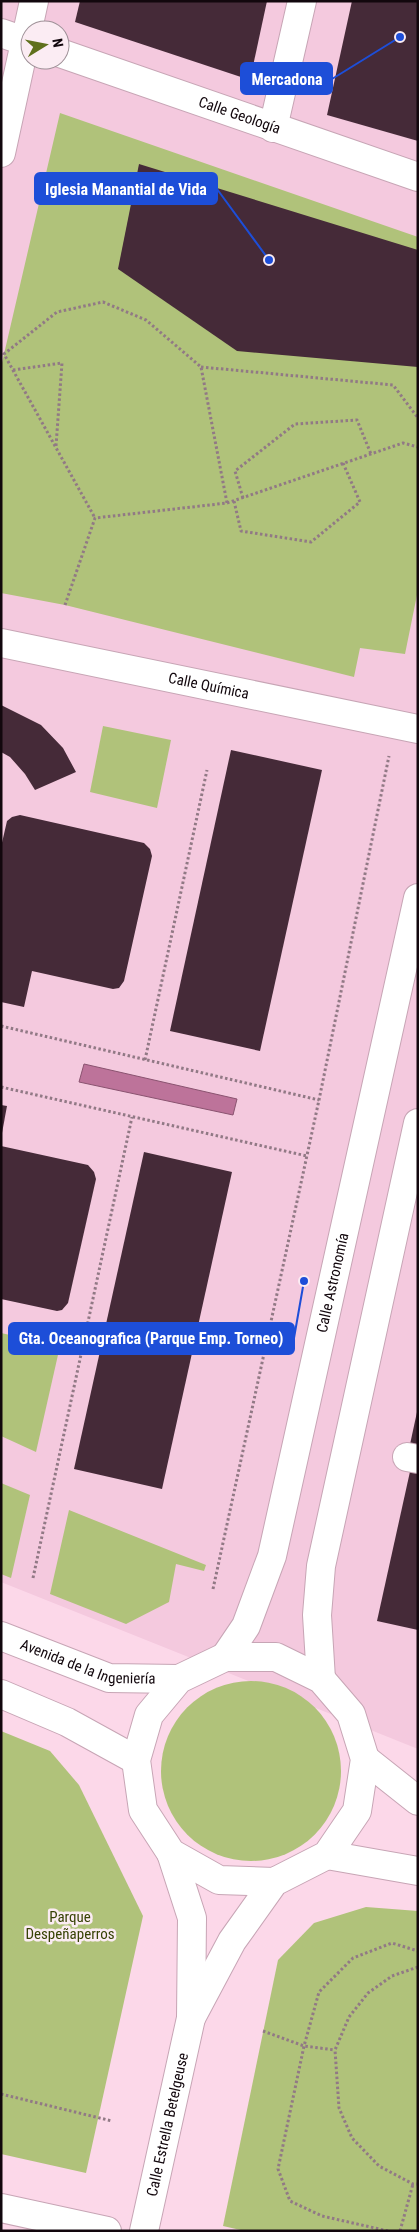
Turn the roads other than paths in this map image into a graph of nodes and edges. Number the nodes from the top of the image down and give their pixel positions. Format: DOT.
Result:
graph roads {
  1 [pos="34,1"];
  2 [pos="302,1"];
  3 [pos="19,39"];
  4 [pos="70,57"];
  5 [pos="273,128"];
  6 [pos="1,153"];
  7 [pos="418,177"];
  8 [pos="1,643"];
  9 [pos="407,727"];
  10 [pos="418,898"];
  11 [pos="418,1123"];
  12 [pos="1,1636"];
  13 [pos="225,1657"];
  14 [pos="179,1679"];
  15 [pos="321,1679"];
  16 [pos="1,1694"];
  17 [pos="364,1759"];
  18 [pos="136,1760"];
  19 [pos="418,1801"];
  20 [pos="171,1853"];
  21 [pos="326,1855"];
  22 [pos="418,1871"];
  23 [pos="274,1882"];
  24 [pos="191,2018"];
  25 [pos="1,2208"];
  26 [pos="107,2231"];
  27 [pos="144,2231"];
  1 -- 3 [label="street"];
  2 -- 5 [label="street"];
  3 -- 6 [label="street"];
  4 -- 5 [label="street, Calle Geología"];
  5 -- 7 [label="street, Calle Geología"];
  8 -- 9 [label="street, Calle Química"];
  10 -- 13 [label="street, Calle Astronomía"];
  11 -- 15 [label="street"];
  12 -- 14 [label="street, Avenida de la Ingeniería"];
  13 -- 14 [label="street"];
  13 -- 15 [label="street"];
  14 -- 18 [label="street"];
  15 -- 17 [label="street"];
  16 -- 18 [label="street"];
  17 -- 19 [label="street"];
  17 -- 21 [label="street"];
  18 -- 20 [label="street"];
  20 -- 23 [label="street"];
  20 -- 24 [label="street"];
  21 -- 22 [label="street"];
  21 -- 23 [label="street"];
  23 -- 24 [label="street"];
  24 -- 27 [label="street, Calle Estrella Betelgeuse"];
  25 -- 26 [label="street"];
}
